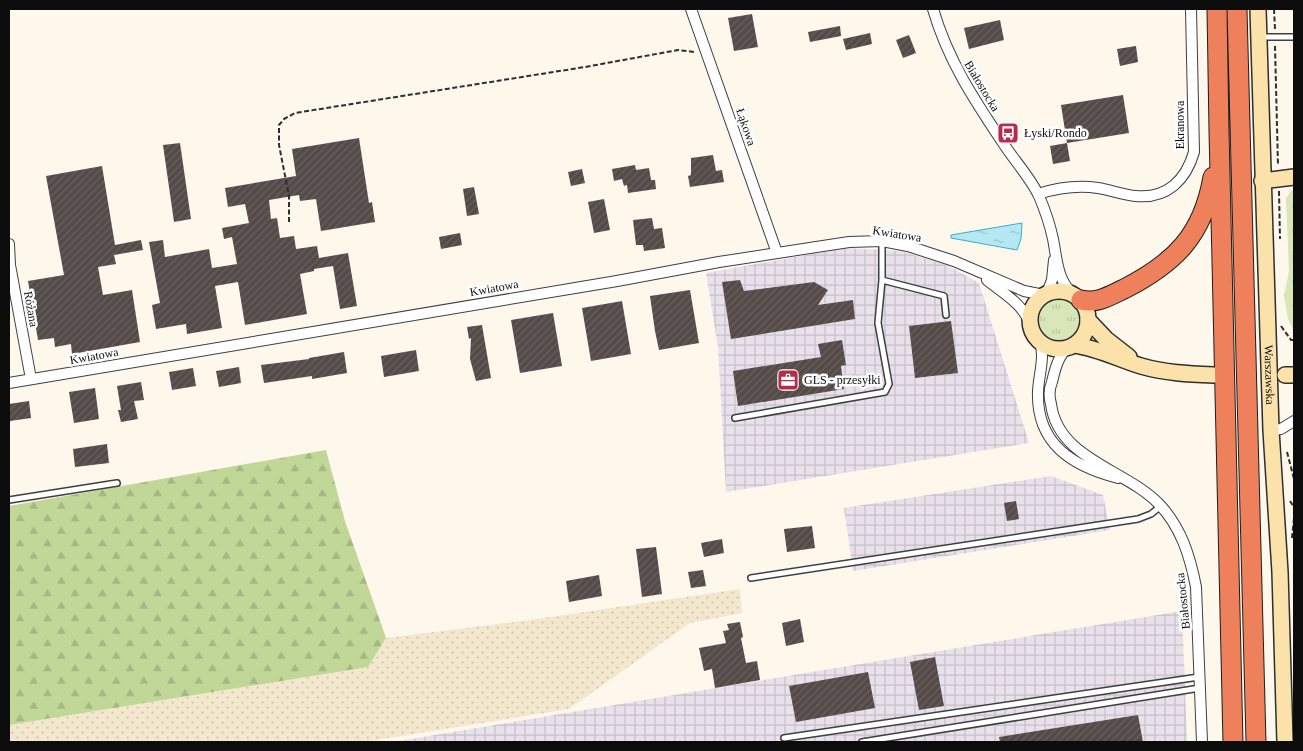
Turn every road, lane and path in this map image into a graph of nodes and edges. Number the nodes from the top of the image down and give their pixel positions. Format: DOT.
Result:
graph roads {
  1 [pos="691,9"];
  2 [pos="933,9"];
  3 [pos="1191,9"];
  4 [pos="1217,9"];
  5 [pos="1237,9"];
  6 [pos="1258,9"];
  7 [pos="1258,37"];
  8 [pos="1294,37"];
  9 [pos="709,59"];
  10 [pos="1219,131"];
  11 [pos="1294,178"];
  12 [pos="1262,181"];
  13 [pos="1038,194"];
  14 [pos="289,222"];
  15 [pos="882,241"];
  16 [pos="9,244"];
  17 [pos="1055,252"];
  18 [pos="777,253"];
  19 [pos="979,273"];
  20 [pos="882,280"];
  21 [pos="1045,294"];
  22 [pos="1077,297"];
  23 [pos="946,315"];
  24 [pos="1088,320"];
  25 [pos="1277,320"];
  26 [pos="1036,335"];
  27 [pos="1294,340"];
  28 [pos="1071,346"];
  29 [pos="1140,366"];
  30 [pos="1214,375"];
  31 [pos="31,379"];
  32 [pos="9,382"];
  33 [pos="735,418"];
  34 [pos="1294,421"];
  35 [pos="1271,430"];
  36 [pos="1128,481"];
  37 [pos="117,483"];
  38 [pos="9,500"];
  39 [pos="1161,506"];
  40 [pos="751,578"];
  41 [pos="1200,676"];
  42 [pos="1200,688"];
  43 [pos="784,738"];
  44 [pos="862,742"];
  45 [pos="1202,742"];
  46 [pos="1233,742"];
  47 [pos="1256,742"];
  48 [pos="1284,742"];
  1 -- 9 [label="street, Łąkowa"];
  2 -- 13 [label="street, Białostocka"];
  3 -- 13 [label="street, Ekranowa"];
  4 -- 10 [label="highway"];
  5 -- 47 [label="highway"];
  6 -- 7 [label="street, Warszawska"];
  7 -- 8 [label="lane"];
  7 -- 12 [label="street, Warszawska"];
  9 -- 14 [label="path"];
  9 -- 18 [label="street, Łąkowa"];
  10 -- 22 [label="highway"];
  10 -- 46 [label="highway"];
  11 -- 12 [label="street"];
  12 -- 35 [label="street, Warszawska"];
  13 -- 17 [label="street, Białostocka"];
  15 -- 18 [label="street, Kwiatowa"];
  15 -- 19 [label="street, Kwiatowa"];
  15 -- 20 [label="lane"];
  16 -- 31 [label="street, Różana"];
  17 -- 21 [label="street, Białostocka"];
  17 -- 22 [label="street, Białostocka"];
  18 -- 31 [label="street, Kwiatowa"];
  19 -- 21 [label="street, Kwiatowa"];
  19 -- 26 [label="street, Kwiatowa"];
  20 -- 23 [label="lane"];
  20 -- 33 [label="lane"];
  21 -- 22 [label="street"];
  21 -- 26 [label="street"];
  22 -- 24 [label="street"];
  24 -- 28 [label="street"];
  24 -- 29 [label="street"];
  25 -- 27 [label="path"];
  26 -- 28 [label="street"];
  26 -- 36 [label="street, Białostocka"];
  28 -- 29 [label="street"];
  28 -- 36 [label="street, Białostocka"];
  29 -- 30 [label="street"];
  31 -- 32 [label="street, Kwiatowa"];
  34 -- 35 [label="street"];
  35 -- 48 [label="street, Warszawska"];
  36 -- 39 [label="street, Białostocka"];
  37 -- 38 [label="lane"];
  39 -- 40 [label="lane"];
  39 -- 41 [label="street, Białostocka"];
  41 -- 42 [label="street, Białostocka"];
  41 -- 43 [label="lane"];
  42 -- 44 [label="lane"];
  42 -- 45 [label="street, Białostocka"];
}
